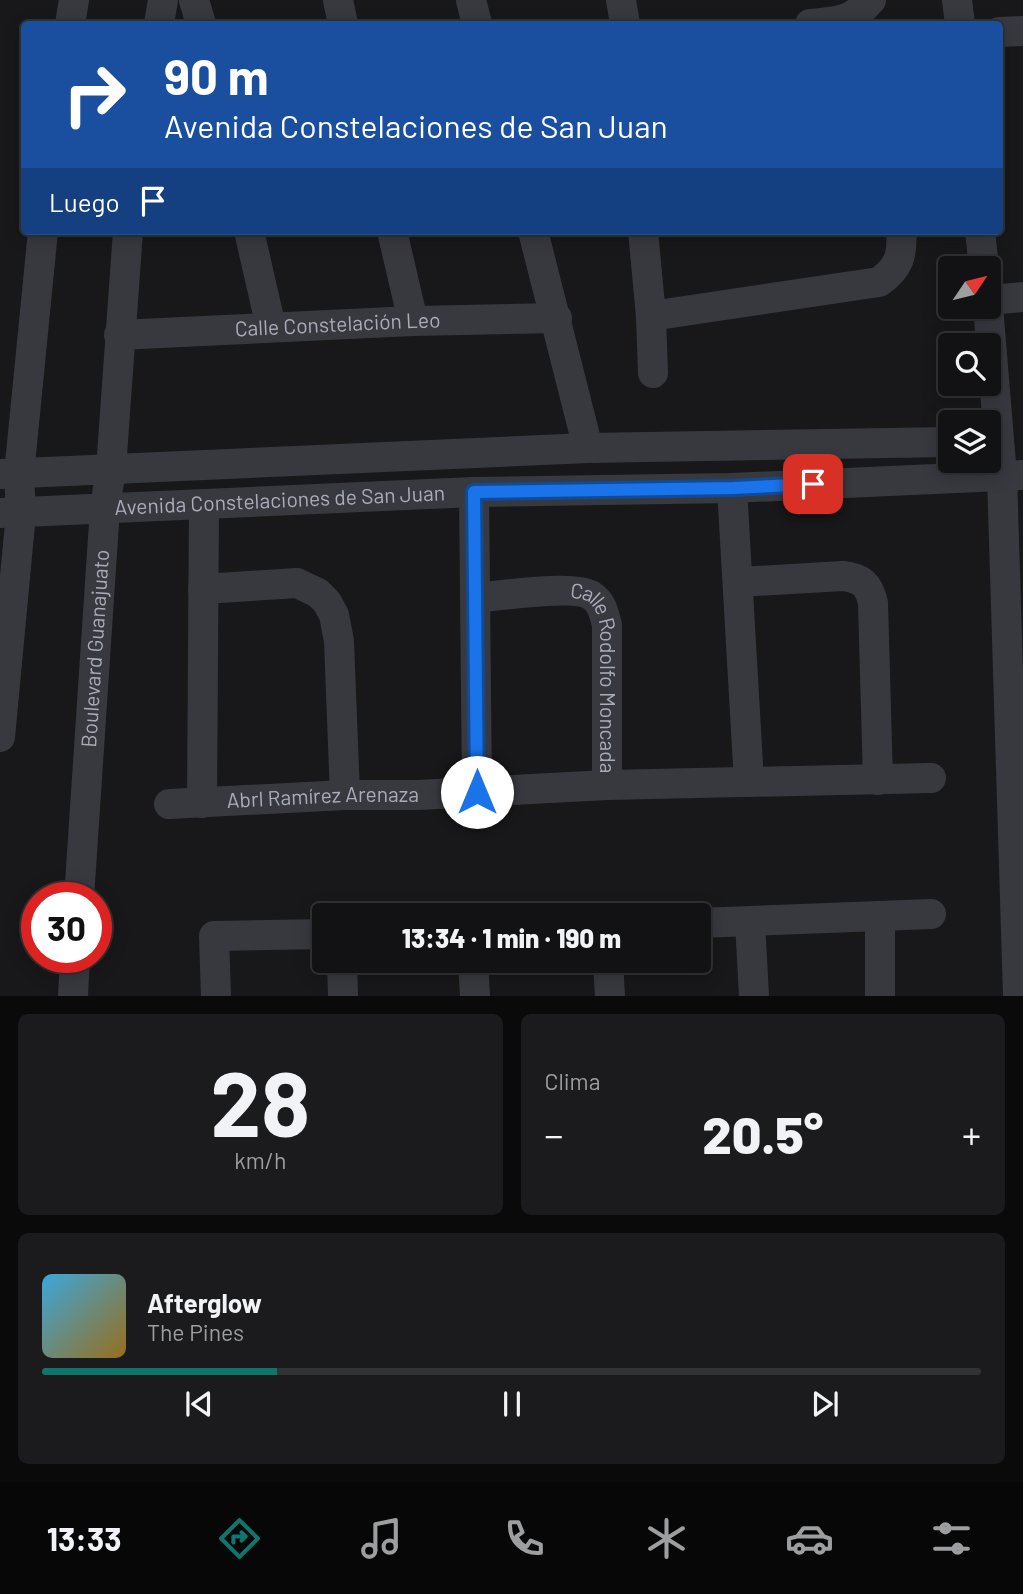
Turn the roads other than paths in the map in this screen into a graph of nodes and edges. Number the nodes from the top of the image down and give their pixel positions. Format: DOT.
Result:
graph roads {
  1 [pos="74,0"];
  2 [pos="163,0"];
  3 [pos="194,0"];
  4 [pos="338,0"];
  5 [pos="471,0"];
  6 [pos="621,0"];
  7 [pos="871,0"];
  8 [pos="957,0"];
  9 [pos="71,21"];
  10 [pos="160,21"];
  11 [pos="200,21"];
  12 [pos="342,21"];
  13 [pos="476,21"];
  14 [pos="624,21"];
  15 [pos="832,21"];
  16 [pos="960,21"];
  17 [pos="1023,31"];
  18 [pos="1003,32"];
  19 [pos="42,235"];
  20 [pos="128,235"];
  21 [pos="250,235"];
  22 [pos="393,235"];
  23 [pos="534,235"];
  24 [pos="643,235"];
  25 [pos="902,235"];
  26 [pos="980,235"];
  27 [pos="983,256"];
  28 [pos="1023,298"];
  29 [pos="1001,299"];
  30 [pos="651,316"];
  31 [pos="557,318"];
  32 [pos="990,319"];
  33 [pos="413,321"];
  34 [pos="271,327"];
  35 [pos="119,335"];
  36 [pos="653,373"];
  37 [pos="1004,441"];
  38 [pos="938,442"];
  39 [pos="588,448"];
  40 [pos="10,459"];
  41 [pos="111,469"];
  42 [pos="1013,475"];
  43 [pos="733,488"];
  44 [pos="474,492"];
  45 [pos="204,504"];
  46 [pos="105,508"];
  47 [pos="10,513"];
  48 [pos="739,582"];
  49 [pos="203,589"];
  50 [pos="475,598"];
  51 [pos="0,737"];
  52 [pos="931,778"];
  53 [pos="878,780"];
  54 [pos="749,782"];
  55 [pos="607,785"];
  56 [pos="477,792"];
  57 [pos="345,795"];
  58 [pos="202,803"];
  59 [pos="169,804"];
  60 [pos="80,882"];
  61 [pos="931,914"];
  62 [pos="880,918"];
  63 [pos="750,922"];
  64 [pos="711,923"];
  65 [pos="312,934"];
  66 [pos="74,973"];
  67 [pos="342,973"];
  68 [pos="474,973"];
  69 [pos="609,973"];
  70 [pos="73,996"];
  71 [pos="216,996"];
  72 [pos="343,996"];
  73 [pos="475,996"];
  74 [pos="610,996"];
  75 [pos="754,996"];
  76 [pos="880,996"];
  77 [pos="1018,996"];
  1 -- 9 [label="street"];
  2 -- 10 [label="street"];
  3 -- 11 [label="street"];
  4 -- 12 [label="street"];
  5 -- 13 [label="street"];
  6 -- 14 [label="street"];
  7 -- 15 [label="street"];
  8 -- 16 [label="street"];
  17 -- 18 [label="street"];
  19 -- 40 [label="street"];
  20 -- 35 [label="street, Boulevard Guanajuato"];
  21 -- 34 [label="street"];
  22 -- 33 [label="street"];
  23 -- 31 [label="street"];
  24 -- 30 [label="street"];
  25 -- 30 [label="street"];
  26 -- 27 [label="street"];
  28 -- 29 [label="street"];
  30 -- 36 [label="street"];
  31 -- 33 [label="street, Calle Constelación Leo"];
  31 -- 39 [label="street"];
  32 -- 37 [label="street"];
  33 -- 34 [label="street, Calle Constelación Leo"];
  34 -- 35 [label="street, Calle Constelación Leo"];
  35 -- 41 [label="street, Boulevard Guanajuato"];
  37 -- 42 [label="street"];
  38 -- 39 [label="street, Avenida Constelaciones de San Juan"];
  39 -- 41 [label="street, Avenida Constelaciones de San Juan"];
  40 -- 41 [label="street, Avenida Constelaciones de San Juan"];
  40 -- 47 [label="street"];
  41 -- 46 [label="street, Boulevard Guanajuato"];
  42 -- 43 [label="street, Avenida Constelaciones de San Juan"];
  42 -- 77 [label="street"];
  43 -- 44 [label="street, Avenida Constelaciones de San Juan"];
  43 -- 48 [label="street"];
  44 -- 45 [label="street, Avenida Constelaciones de San Juan"];
  44 -- 50 [label="street"];
  45 -- 46 [label="street, Avenida Constelaciones de San Juan"];
  45 -- 49 [label="street"];
  46 -- 47 [label="street, Avenida Constelaciones de San Juan"];
  46 -- 60 [label="street, Boulevard Guanajuato"];
  47 -- 51 [label="street"];
  48 -- 53 [label="street"];
  48 -- 54 [label="street"];
  49 -- 57 [label="street"];
  49 -- 58 [label="street"];
  50 -- 55 [label="street, Calle Rodolfo Moncada"];
  50 -- 56 [label="street"];
  52 -- 53 [label="street, Calle Rodolfo Moncada"];
  53 -- 54 [label="street, Calle Rodolfo Moncada"];
  54 -- 55 [label="street, Calle Rodolfo Moncada"];
  55 -- 56 [label="street, Calle Rodolfo Moncada"];
  56 -- 57 [label="street, Abrl Ramírez Arenaza"];
  57 -- 58 [label="street, Abrl Ramírez Arenaza"];
  58 -- 59 [label="street, Abrl Ramírez Arenaza"];
  61 -- 62 [label="street"];
  62 -- 63 [label="street"];
  62 -- 76 [label="street"];
  63 -- 64 [label="street"];
  63 -- 75 [label="street"];
  65 -- 71 [label="street"];
  66 -- 70 [label="street"];
  67 -- 72 [label="street"];
  68 -- 73 [label="street"];
  69 -- 74 [label="street"];
}
